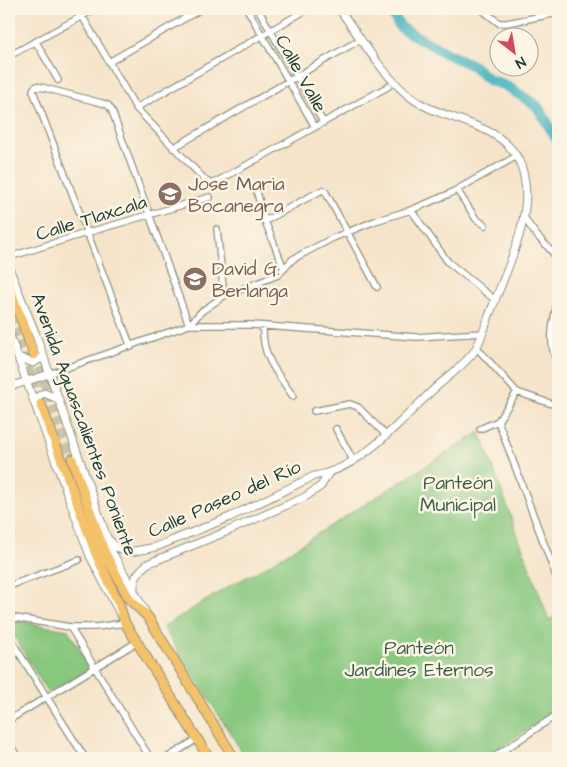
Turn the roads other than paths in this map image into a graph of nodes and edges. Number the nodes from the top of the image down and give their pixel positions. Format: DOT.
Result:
graph roads {
  1 [pos="78,9"];
  2 [pos="95,9"];
  3 [pos="201,9"];
  4 [pos="248,9"];
  5 [pos="258,9"];
  6 [pos="308,9"];
  7 [pos="339,9"];
  8 [pos="481,9"];
  9 [pos="544,9"];
  10 [pos="558,13"];
  11 [pos="548,14"];
  12 [pos="82,16"];
  13 [pos="270,31"];
  14 [pos="263,35"];
  15 [pos="36,42"];
  16 [pos="356,42"];
  17 [pos="9,56"];
  18 [pos="109,62"];
  19 [pos="297,76"];
  20 [pos="58,80"];
  21 [pos="288,81"];
  22 [pos="389,86"];
  23 [pos="136,108"];
  24 [pos="323,122"];
  25 [pos="314,127"];
  26 [pos="173,148"];
  27 [pos="517,156"];
  28 [pos="256,189"];
  29 [pos="457,190"];
  30 [pos="210,197"];
  31 [pos="411,210"];
  32 [pos="149,214"];
  33 [pos="524,217"];
  34 [pos="265,221"];
  35 [pos="485,225"];
  36 [pos="217,229"];
  37 [pos="348,231"];
  38 [pos="86,233"];
  39 [pos="9,258"];
  40 [pos="558,266"];
  41 [pos="9,268"];
  42 [pos="284,269"];
  43 [pos="9,286"];
  44 [pos="377,287"];
  45 [pos="224,296"];
  46 [pos="558,298"];
  47 [pos="495,300"];
  48 [pos="189,325"];
  49 [pos="263,326"];
  50 [pos="9,333"];
  51 [pos="482,333"];
  52 [pos="130,347"];
  53 [pos="476,348"];
  54 [pos="34,355"];
  55 [pos="18,357"];
  56 [pos="44,357"];
  57 [pos="558,363"];
  58 [pos="49,374"];
  59 [pos="27,381"];
  60 [pos="9,387"];
  61 [pos="517,392"];
  62 [pos="293,396"];
  63 [pos="58,399"];
  64 [pos="38,403"];
  65 [pos="558,406"];
  66 [pos="314,411"];
  67 [pos="498,421"];
  68 [pos="336,429"];
  69 [pos="480,429"];
  70 [pos="386,435"];
  71 [pos="72,459"];
  72 [pos="353,460"];
  73 [pos="328,474"];
  74 [pos="108,539"];
  75 [pos="79,560"];
  76 [pos="558,581"];
  77 [pos="9,586"];
  78 [pos="135,593"];
  79 [pos="9,617"];
  80 [pos="148,617"];
  81 [pos="125,623"];
  82 [pos="70,627"];
  83 [pos="9,637"];
  84 [pos="137,642"];
  85 [pos="94,668"];
  86 [pos="47,697"];
  87 [pos="558,714"];
  88 [pos="9,720"];
  89 [pos="198,739"];
  90 [pos="9,744"];
  91 [pos="18,758"];
  92 [pos="84,758"];
  93 [pos="150,758"];
  94 [pos="167,758"];
  95 [pos="209,758"];
  96 [pos="234,758"];
  97 [pos="492,758"];
  1 -- 12 [label="street"];
  2 -- 12 [label="street"];
  3 -- 18 [label="street"];
  4 -- 14 [label="street, Calle Valle"];
  5 -- 13 [label="street, Calle Valle"];
  6 -- 13 [label="street"];
  7 -- 27 [label="street, Calle Paseo del Río"];
  8 -- 11 [label="street"];
  9 -- 11 [label="street"];
  10 -- 11 [label="street"];
  12 -- 15 [label="street"];
  12 -- 18 [label="street"];
  13 -- 14 [label="street"];
  13 -- 19 [label="street, Calle Valle"];
  14 -- 21 [label="street, Calle Valle"];
  14 -- 23 [label="street"];
  15 -- 17 [label="street"];
  15 -- 20 [label="street"];
  16 -- 19 [label="street"];
  18 -- 23 [label="street"];
  19 -- 21 [label="street"];
  19 -- 24 [label="street, Calle Valle"];
  21 -- 25 [label="street, Calle Valle"];
  21 -- 26 [label="street"];
  22 -- 24 [label="street"];
  23 -- 26 [label="street"];
  24 -- 25 [label="street"];
  25 -- 26 [label="street"];
  27 -- 29 [label="street"];
  27 -- 33 [label="street, Calle Paseo del Río"];
  28 -- 34 [label="street"];
  29 -- 31 [label="street"];
  29 -- 35 [label="street"];
  30 -- 32 [label="street, Calle Tlaxcala"];
  31 -- 37 [label="street"];
  31 -- 47 [label="street"];
  32 -- 38 [label="street, Calle Tlaxcala"];
  32 -- 38 [label="street"];
  32 -- 48 [label="street"];
  33 -- 40 [label="street"];
  33 -- 47 [label="street, Calle Paseo del Río"];
  34 -- 37 [label="street"];
  34 -- 42 [label="street"];
  36 -- 45 [label="street"];
  37 -- 42 [label="street"];
  37 -- 44 [label="street"];
  38 -- 39 [label="street, Calle Tlaxcala"];
  38 -- 52 [label="street"];
  41 -- 56 [label="street, Avenida Aguascalientes Poniente"];
  42 -- 45 [label="street"];
  43 -- 54 [label="main road, Avenida Aguascalientes Poniente"];
  45 -- 48 [label="street"];
  46 -- 57 [label="street"];
  47 -- 51 [label="street, Calle Paseo del Río"];
  48 -- 49 [label="street"];
  48 -- 52 [label="street"];
  49 -- 51 [label="street"];
  49 -- 62 [label="street"];
  50 -- 55 [label="street, Avenida Aguascalientes Poniente"];
  51 -- 53 [label="street, Calle Paseo del Río"];
  52 -- 58 [label="street"];
  53 -- 61 [label="street"];
  53 -- 70 [label="street, Calle Paseo del Río"];
  55 -- 56 [label="street"];
  55 -- 59 [label="street, Avenida Aguascalientes Poniente"];
  56 -- 58 [label="street, Avenida Aguascalientes Poniente"];
  58 -- 59 [label="street"];
  58 -- 63 [label="street, Avenida Aguascalientes Poniente"];
  59 -- 60 [label="street"];
  59 -- 64 [label="street, Avenida Aguascalientes Poniente"];
  61 -- 65 [label="street"];
  61 -- 67 [label="street"];
  63 -- 64 [label="street"];
  63 -- 74 [label="street, Avenida Aguascalientes Poniente"];
  64 -- 81 [label="main road, Avenida Aguascalientes Poniente"];
  66 -- 70 [label="street"];
  67 -- 69 [label="street"];
  67 -- 76 [label="street"];
  68 -- 72 [label="street"];
  70 -- 72 [label="street, Calle Paseo del Río"];
  71 -- 80 [label="main road, Avenida Aguascalientes Poniente"];
  72 -- 73 [label="street, Calle Paseo del Río"];
  73 -- 74 [label="street, Calle Paseo del Río"];
  73 -- 78 [label="street, Calle Paseo del Río"];
  74 -- 78 [label="street, Avenida Aguascalientes Poniente"];
  75 -- 77 [label="street"];
  78 -- 80 [label="street, Avenida Aguascalientes Poniente"];
  79 -- 82 [label="street"];
  80 -- 96 [label="main road, Avenida Aguascalientes Poniente"];
  81 -- 82 [label="street"];
  81 -- 84 [label="main road, Avenida Aguascalientes Poniente"];
  82 -- 85 [label="street"];
  83 -- 86 [label="street"];
  84 -- 85 [label="street"];
  84 -- 89 [label="main road, Avenida Aguascalientes Poniente"];
  85 -- 86 [label="street"];
  85 -- 93 [label="street"];
  86 -- 88 [label="street"];
  86 -- 92 [label="street"];
  87 -- 97 [label="street"];
  89 -- 94 [label="street"];
  89 -- 95 [label="main road, Avenida Aguascalientes Poniente"];
  90 -- 91 [label="street"];
}
